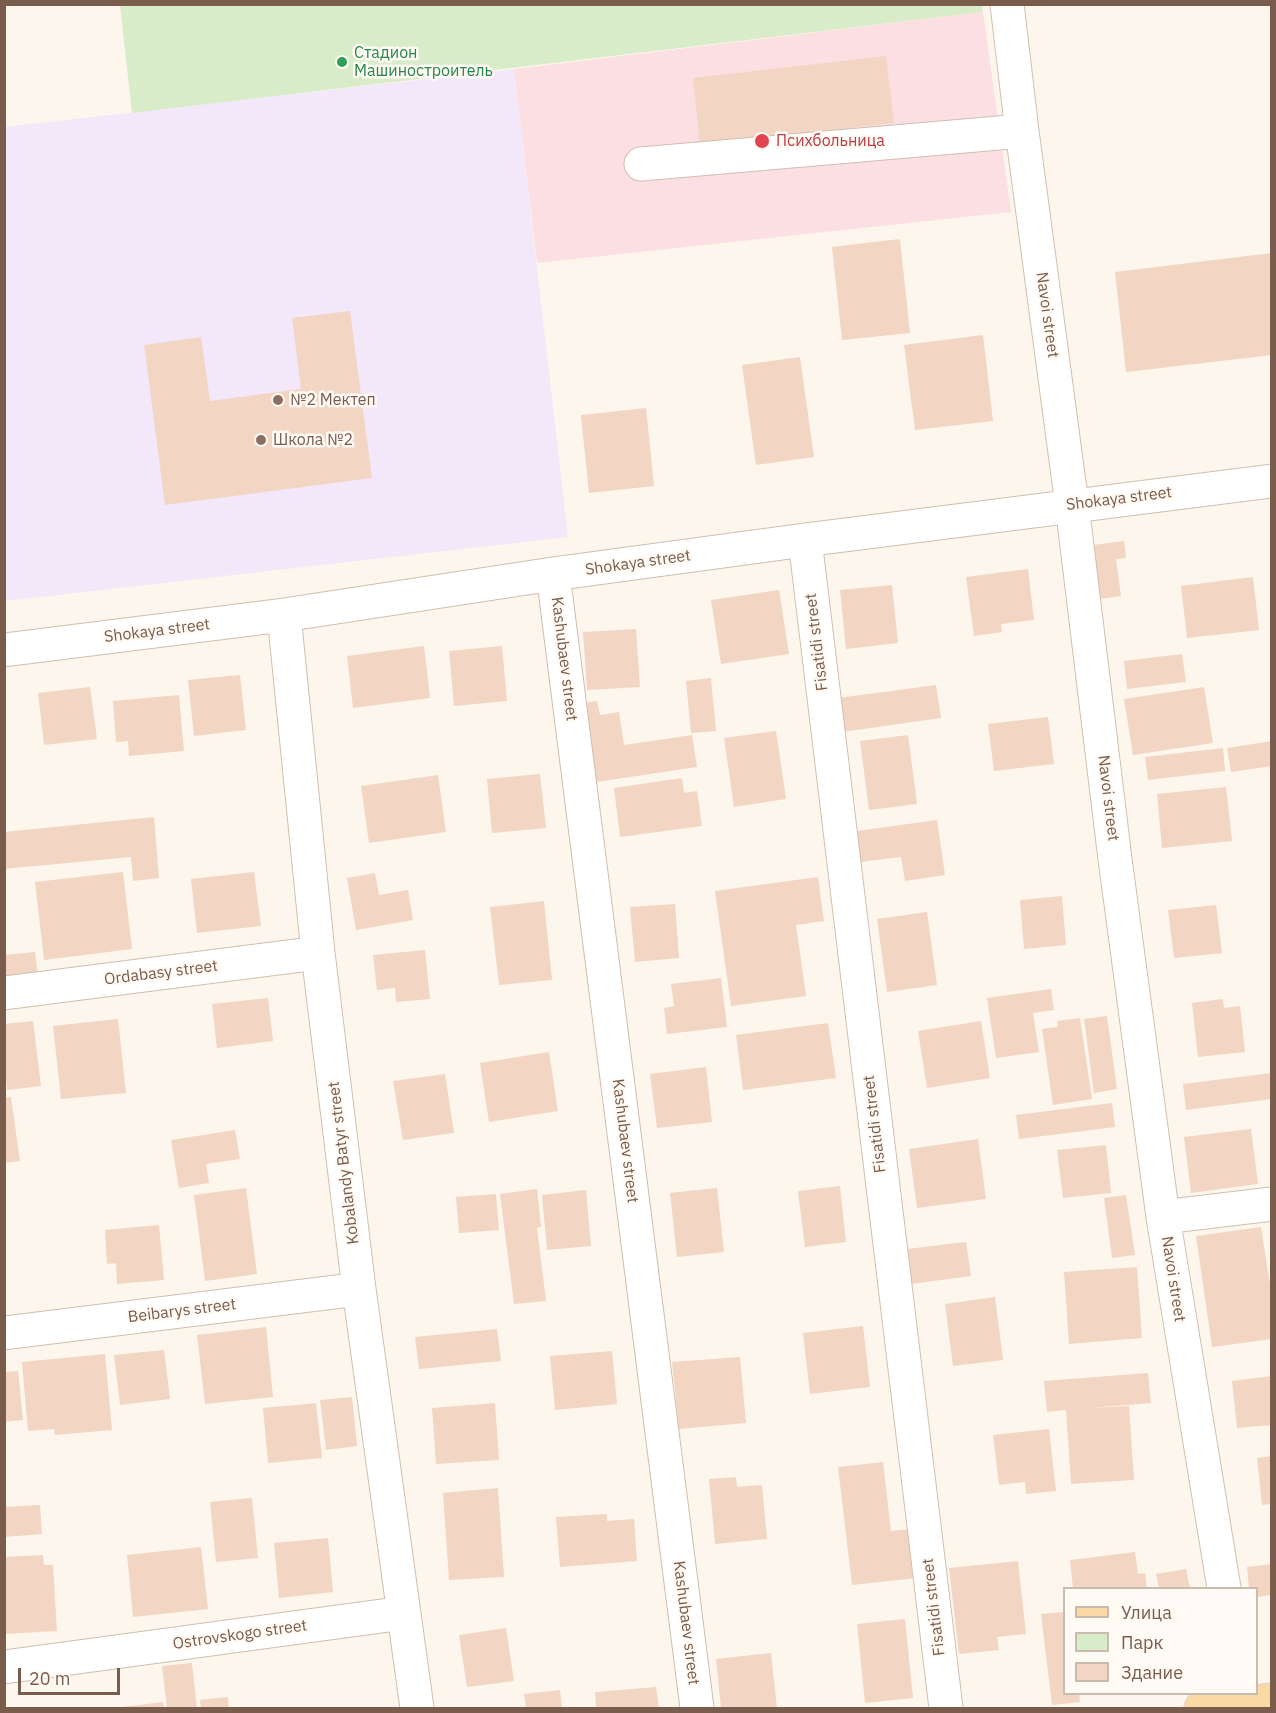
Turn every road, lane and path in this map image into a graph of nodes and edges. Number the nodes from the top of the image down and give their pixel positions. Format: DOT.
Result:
graph roads {
  1 [pos="1006,4"];
  2 [pos="1009,132"];
  3 [pos="641,164"];
  4 [pos="1272,481"];
  5 [pos="1072,505"];
  6 [pos="805,540"];
  7 [pos="553,574"];
  8 [pos="284,615"];
  9 [pos="4,650"];
  10 [pos="318,953"];
  11 [pos="4,993"];
  12 [pos="1272,1204"];
  13 [pos="1163,1217"];
  14 [pos="359,1289"];
  15 [pos="4,1333"];
  16 [pos="1224,1587"];
  17 [pos="404,1613"];
  18 [pos="4,1667"];
  19 [pos="1252,1699"];
  20 [pos="417,1708"];
  21 [pos="697,1708"];
  22 [pos="946,1708"];
  23 [pos="1201,1708"];
  1 -- 2 [label="street, Navoi street"];
  2 -- 3 [label="street"];
  2 -- 5 [label="street, Navoi street"];
  4 -- 5 [label="street, Shokaya street"];
  5 -- 6 [label="street, Shokaya street"];
  5 -- 13 [label="street, Navoi street"];
  6 -- 7 [label="street, Shokaya street"];
  6 -- 22 [label="street, Fisatidi street"];
  7 -- 8 [label="street, Shokaya street"];
  7 -- 21 [label="street, Kashubaev street"];
  8 -- 9 [label="street, Shokaya street"];
  8 -- 10 [label="street, Kobalandy Batyr street"];
  10 -- 11 [label="street, Ordabasy street"];
  10 -- 14 [label="street, Kobalandy Batyr street"];
  12 -- 13 [label="street"];
  13 -- 16 [label="street, Navoi street"];
  14 -- 15 [label="street, Beibarys street"];
  14 -- 17 [label="street, Kobalandy Batyr street"];
  17 -- 18 [label="street, Ostrovskogo street"];
  17 -- 20 [label="street, Kobalandy Batyr street"];
  19 -- 23 [label="main road"];
}
